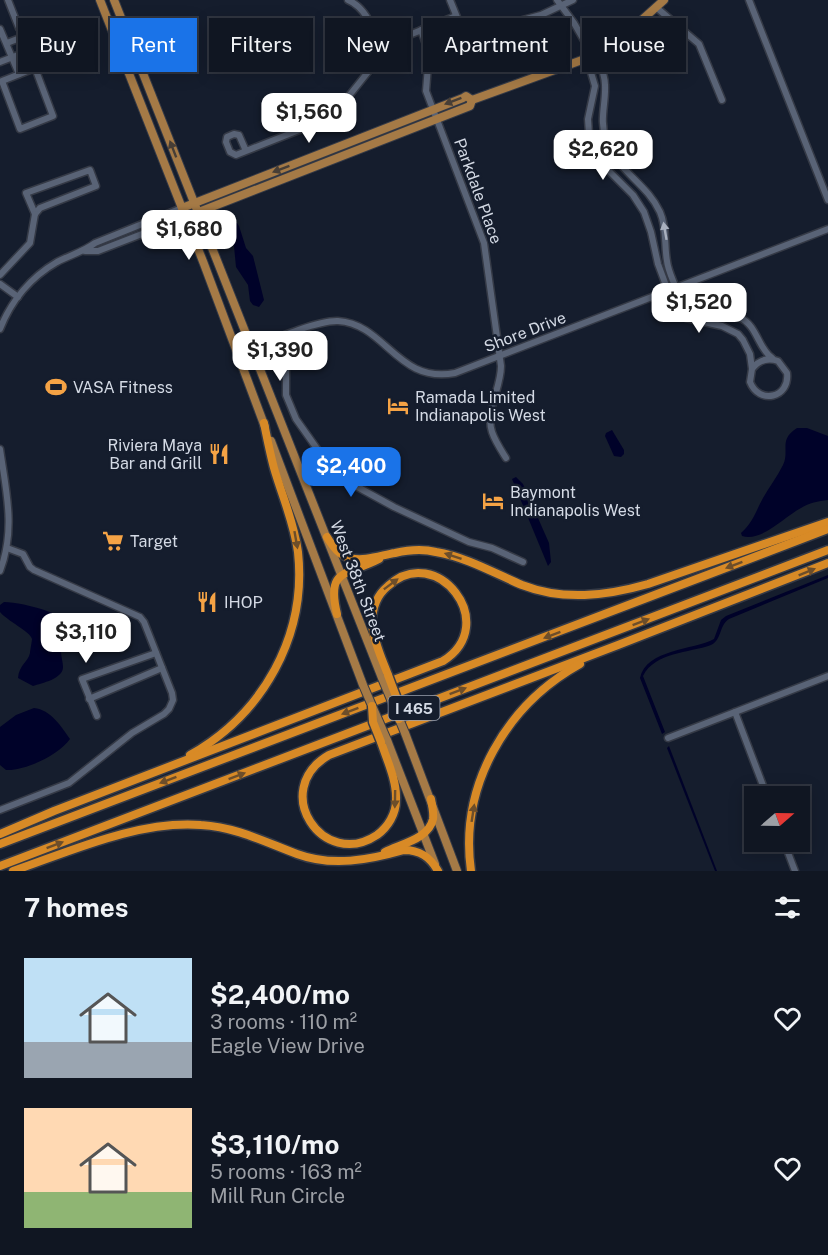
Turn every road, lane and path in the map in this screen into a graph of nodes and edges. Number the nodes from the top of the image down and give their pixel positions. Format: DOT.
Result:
graph roads {
  1 [pos="8,0"];
  2 [pos="100,0"];
  3 [pos="114,0"];
  4 [pos="348,0"];
  5 [pos="450,0"];
  6 [pos="557,0"];
  7 [pos="573,0"];
  8 [pos="664,0"];
  9 [pos="749,0"];
  10 [pos="562,6"];
  11 [pos="657,8"];
  12 [pos="456,16"];
  13 [pos="367,18"];
  14 [pos="529,18"];
  15 [pos="645,18"];
  16 [pos="18,25"];
  17 [pos="0,29"];
  18 [pos="421,30"];
  19 [pos="411,34"];
  20 [pos="582,35"];
  21 [pos="18,39"];
  22 [pos="7,43"];
  23 [pos="18,55"];
  24 [pos="13,57"];
  25 [pos="582,61"];
  26 [pos="0,62"];
  27 [pos="368,72"];
  28 [pos="594,72"];
  29 [pos="600,72"];
  30 [pos="19,74"];
  31 [pos="472,100"];
  32 [pos="722,100"];
  33 [pos="433,109"];
  34 [pos="437,118"];
  35 [pos="246,151"];
  36 [pos="828,200"];
  37 [pos="194,203"];
  38 [pos="182,208"];
  39 [pos="198,212"];
  40 [pos="35,214"];
  41 [pos="186,217"];
  42 [pos="828,229"];
  43 [pos="85,250"];
  44 [pos="0,275"];
  45 [pos="0,284"];
  46 [pos="676,288"];
  47 [pos="667,291"];
  48 [pos="18,297"];
  49 [pos="0,329"];
  50 [pos="274,340"];
  51 [pos="253,348"];
  52 [pos="238,354"];
  53 [pos="499,356"];
  54 [pos="775,360"];
  55 [pos="752,369"];
  56 [pos="264,423"];
  57 [pos="0,449"];
  58 [pos="506,458"];
  59 [pos="3,493"];
  60 [pos="828,522"];
  61 [pos="828,529"];
  62 [pos="327,537"];
  63 [pos="7,548"];
  64 [pos="828,550"];
  65 [pos="388,554"];
  66 [pos="523,562"];
  67 [pos="828,563"];
  68 [pos="0,571"];
  69 [pos="342,574"];
  70 [pos="336,614"];
  71 [pos="618,645"];
  72 [pos="156,653"];
  73 [pos="162,668"];
  74 [pos="828,676"];
  75 [pos="385,677"];
  76 [pos="89,699"];
  77 [pos="372,706"];
  78 [pos="735,712"];
  79 [pos="97,716"];
  80 [pos="399,719"];
  81 [pos="668,738"];
  82 [pos="384,741"];
  83 [pos="159,771"];
  84 [pos="763,786"];
  85 [pos="430,799"];
  86 [pos="0,810"];
  87 [pos="423,833"];
  88 [pos="0,834"];
  89 [pos="0,844"];
  90 [pos="788,852"];
  91 [pos="377,856"];
  92 [pos="0,866"];
  93 [pos="13,871"];
  94 [pos="438,871"];
  95 [pos="457,871"];
  96 [pos="471,871"];
  97 [pos="795,871"];
  1 -- 16 [label="street"];
  2 -- 38 [label="main road, West 38th Street"];
  37 -- 3 [label="main road, West 38th Street, one-way"];
  4 -- 13 [label="street"];
  5 -- 12 [label="street"];
  6 -- 10 [label="street"];
  7 -- 10 [label="street"];
  8 -- 11 [label="main road"];
  9 -- 36 [label="street"];
  10 -- 14 [label="street"];
  10 -- 20 [label="street"];
  11 -- 15 [label="main road"];
  11 -- 32 [label="street"];
  12 -- 18 [label="street"];
  17 -- 22 [label="street"];
  18 -- 19 [label="street"];
  18 -- 33 [label="street, Parkdale Place"];
  21 -- 22 [label="street"];
  22 -- 24 [label="street"];
  23 -- 24 [label="street"];
  24 -- 26 [label="street"];
  24 -- 30 [label="street"];
  25 -- 31 [label="main road"];
  27 -- 35 [label="street"];
  28 -- 47 [label="street"];
  46 -- 29 [label="street, one-way"];
  30 -- 30 [label="street"];
  31 -- 33 [label="main road, one-way"];
  31 -- 34 [label="main road"];
  33 -- 34 [label="street, Parkdale Place"];
  33 -- 37 [label="main road, one-way"];
  34 -- 39 [label="main road"];
  34 -- 53 [label="street, Parkdale Place"];
  37 -- 38 [label="main road"];
  37 -- 39 [label="main road, West 38th Street"];
  38 -- 41 [label="main road, West 38th Street"];
  38 -- 43 [label="street"];
  39 -- 41 [label="main road"];
  39 -- 51 [label="main road, West 38th Street"];
  40 -- 40 [label="street"];
  40 -- 44 [label="street"];
  41 -- 43 [label="street"];
  41 -- 52 [label="main road, West 38th Street"];
  42 -- 46 [label="street, Shore Drive"];
  43 -- 48 [label="street"];
  45 -- 48 [label="street"];
  46 -- 47 [label="street, Shore Drive"];
  46 -- 54 [label="street"];
  47 -- 53 [label="street, Shore Drive"];
  47 -- 55 [label="street"];
  48 -- 49 [label="street"];
  50 -- 51 [label="street, Shore Drive"];
  50 -- 53 [label="street, Shore Drive"];
  50 -- 66 [label="street"];
  51 -- 52 [label="street, Shore Drive"];
  51 -- 62 [label="main road, West 38th Street"];
  52 -- 56 [label="main road, West 38th Street"];
  53 -- 58 [label="street, Parkdale Place"];
  54 -- 55 [label="street"];
  54 -- 55 [label="street"];
  56 -- 70 [label="main road, West 38th Street"];
  56 -- 83 [label="highway, one-way"];
  57 -- 59 [label="street"];
  59 -- 63 [label="street"];
  60 -- 65 [label="highway, one-way"];
  61 -- 89 [label="highway, I 465, one-way"];
  62 -- 65 [label="highway"];
  62 -- 69 [label="main road, West 38th Street"];
  63 -- 68 [label="street"];
  63 -- 72 [label="street"];
  92 -- 64 [label="highway, I 465, one-way"];
  65 -- 69 [label="highway"];
  71 -- 67 [label="highway, one-way"];
  69 -- 70 [label="highway"];
  69 -- 75 [label="main road, West 38th Street"];
  70 -- 77 [label="main road, West 38th Street, bridge"];
  82 -- 71 [label="highway, one-way"];
  96 -- 71 [label="highway, one-way"];
  72 -- 73 [label="street"];
  72 -- 76 [label="street"];
  73 -- 76 [label="street"];
  73 -- 86 [label="street"];
  74 -- 78 [label="street"];
  75 -- 80 [label="highway, bridge"];
  75 -- 83 [label="highway, one-way"];
  76 -- 79 [label="street"];
  77 -- 82 [label="highway, bridge"];
  78 -- 81 [label="street"];
  78 -- 84 [label="street"];
  80 -- 85 [label="main road, bridge"];
  82 -- 87 [label="main road"];
  83 -- 88 [label="highway"];
  85 -- 87 [label="highway"];
  85 -- 95 [label="main road"];
  87 -- 91 [label="highway"];
  87 -- 94 [label="main road"];
  90 -- 97 [label="street"];
  91 -- 93 [label="highway"];
  91 -- 94 [label="highway"];
}
